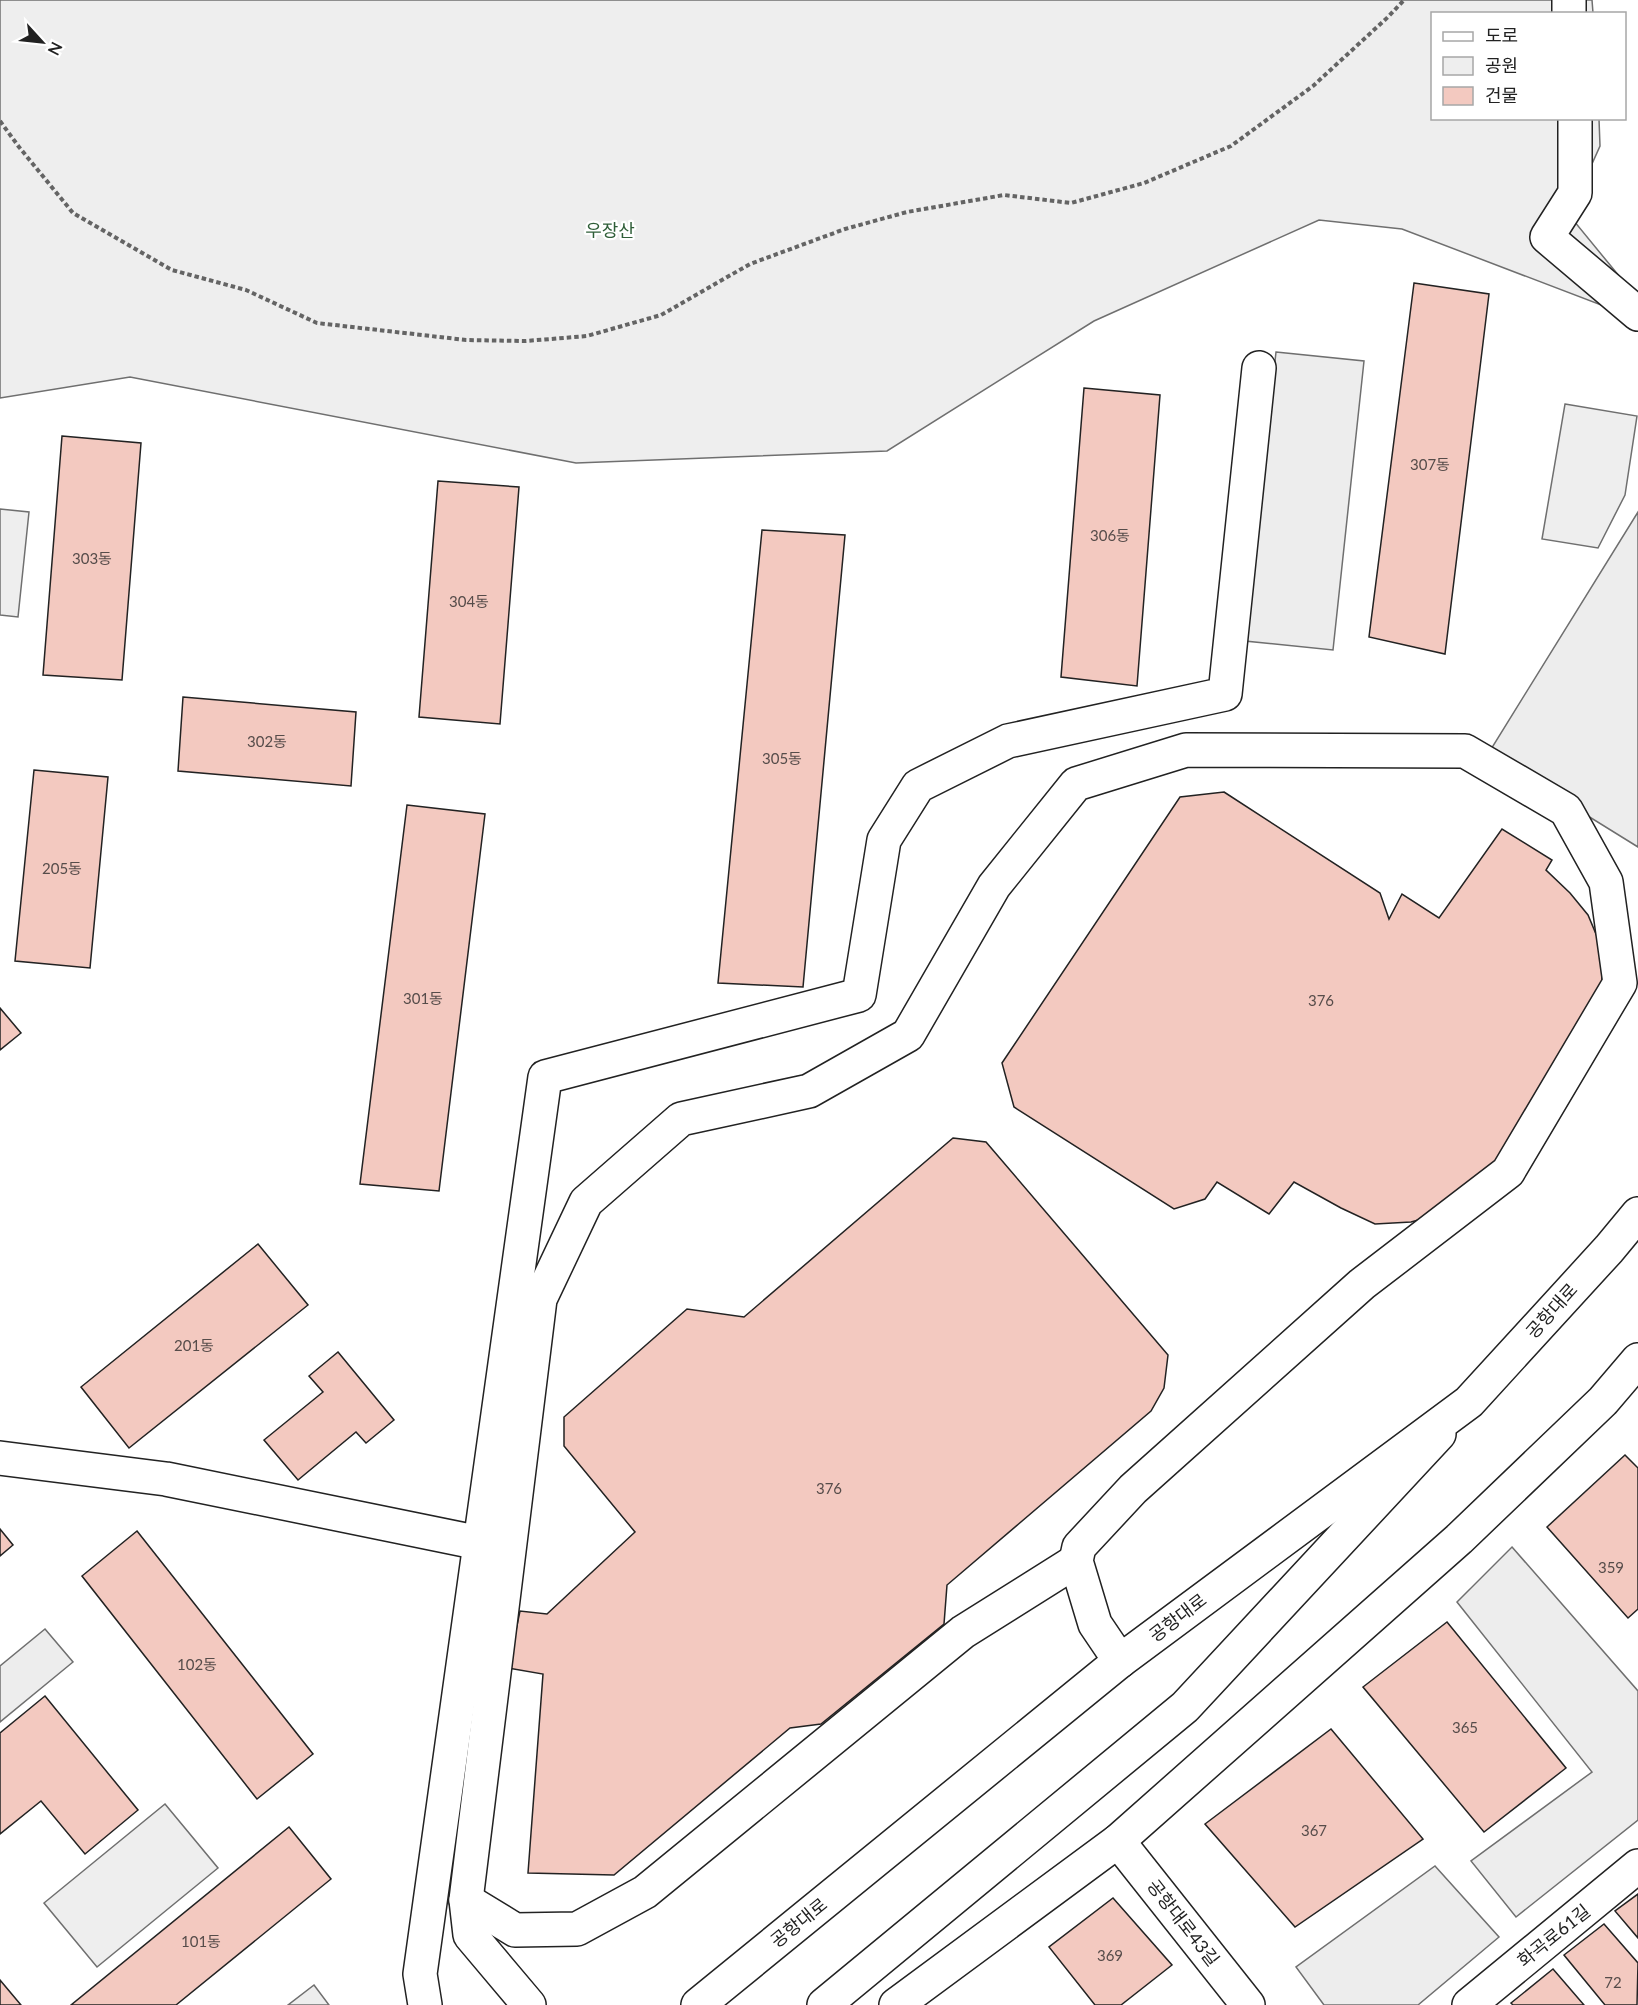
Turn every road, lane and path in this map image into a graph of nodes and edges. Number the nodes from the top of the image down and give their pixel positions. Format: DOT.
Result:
graph roads {
  1 [pos="1404,0"];
  2 [pos="1575,120"];
  3 [pos="0,121"];
  4 [pos="1638,314"];
  5 [pos="1259,368"];
  6 [pos="1638,1214"];
  7 [pos="1638,1360"];
  8 [pos="1469,1402"];
  9 [pos="0,1458"];
  10 [pos="480,1543"];
  11 [pos="1076,1561"];
  12 [pos="1120,1661"];
  13 [pos="1118,1841"];
  14 [pos="1638,1866"];
  15 [pos="466,1900"];
  16 [pos="425,2005"];
  17 [pos="529,2005"];
  18 [pos="698,2005"];
  19 [pos="824,2005"];
  20 [pos="896,2005"];
  21 [pos="1248,2005"];
  22 [pos="1469,2005"];
  1 -- 3 [label="path"];
  2 -- 4 [label="main road"];
  5 -- 10 [label="main road"];
  6 -- 8 [label="main road, 공항대로"];
  7 -- 13 [label="main road"];
  8 -- 12 [label="main road, 공항대로"];
  8 -- 19 [label="main road"];
  9 -- 10 [label="main road"];
  10 -- 16 [label="main road"];
  11 -- 12 [label="main road"];
  11 -- 15 [label="main road"];
  11 -- 15 [label="main road"];
  12 -- 18 [label="main road, 공항대로"];
  13 -- 20 [label="main road"];
  13 -- 21 [label="main road, 공항대로43길"];
  14 -- 22 [label="main road, 화곡로61길"];
  15 -- 17 [label="main road"];
}
